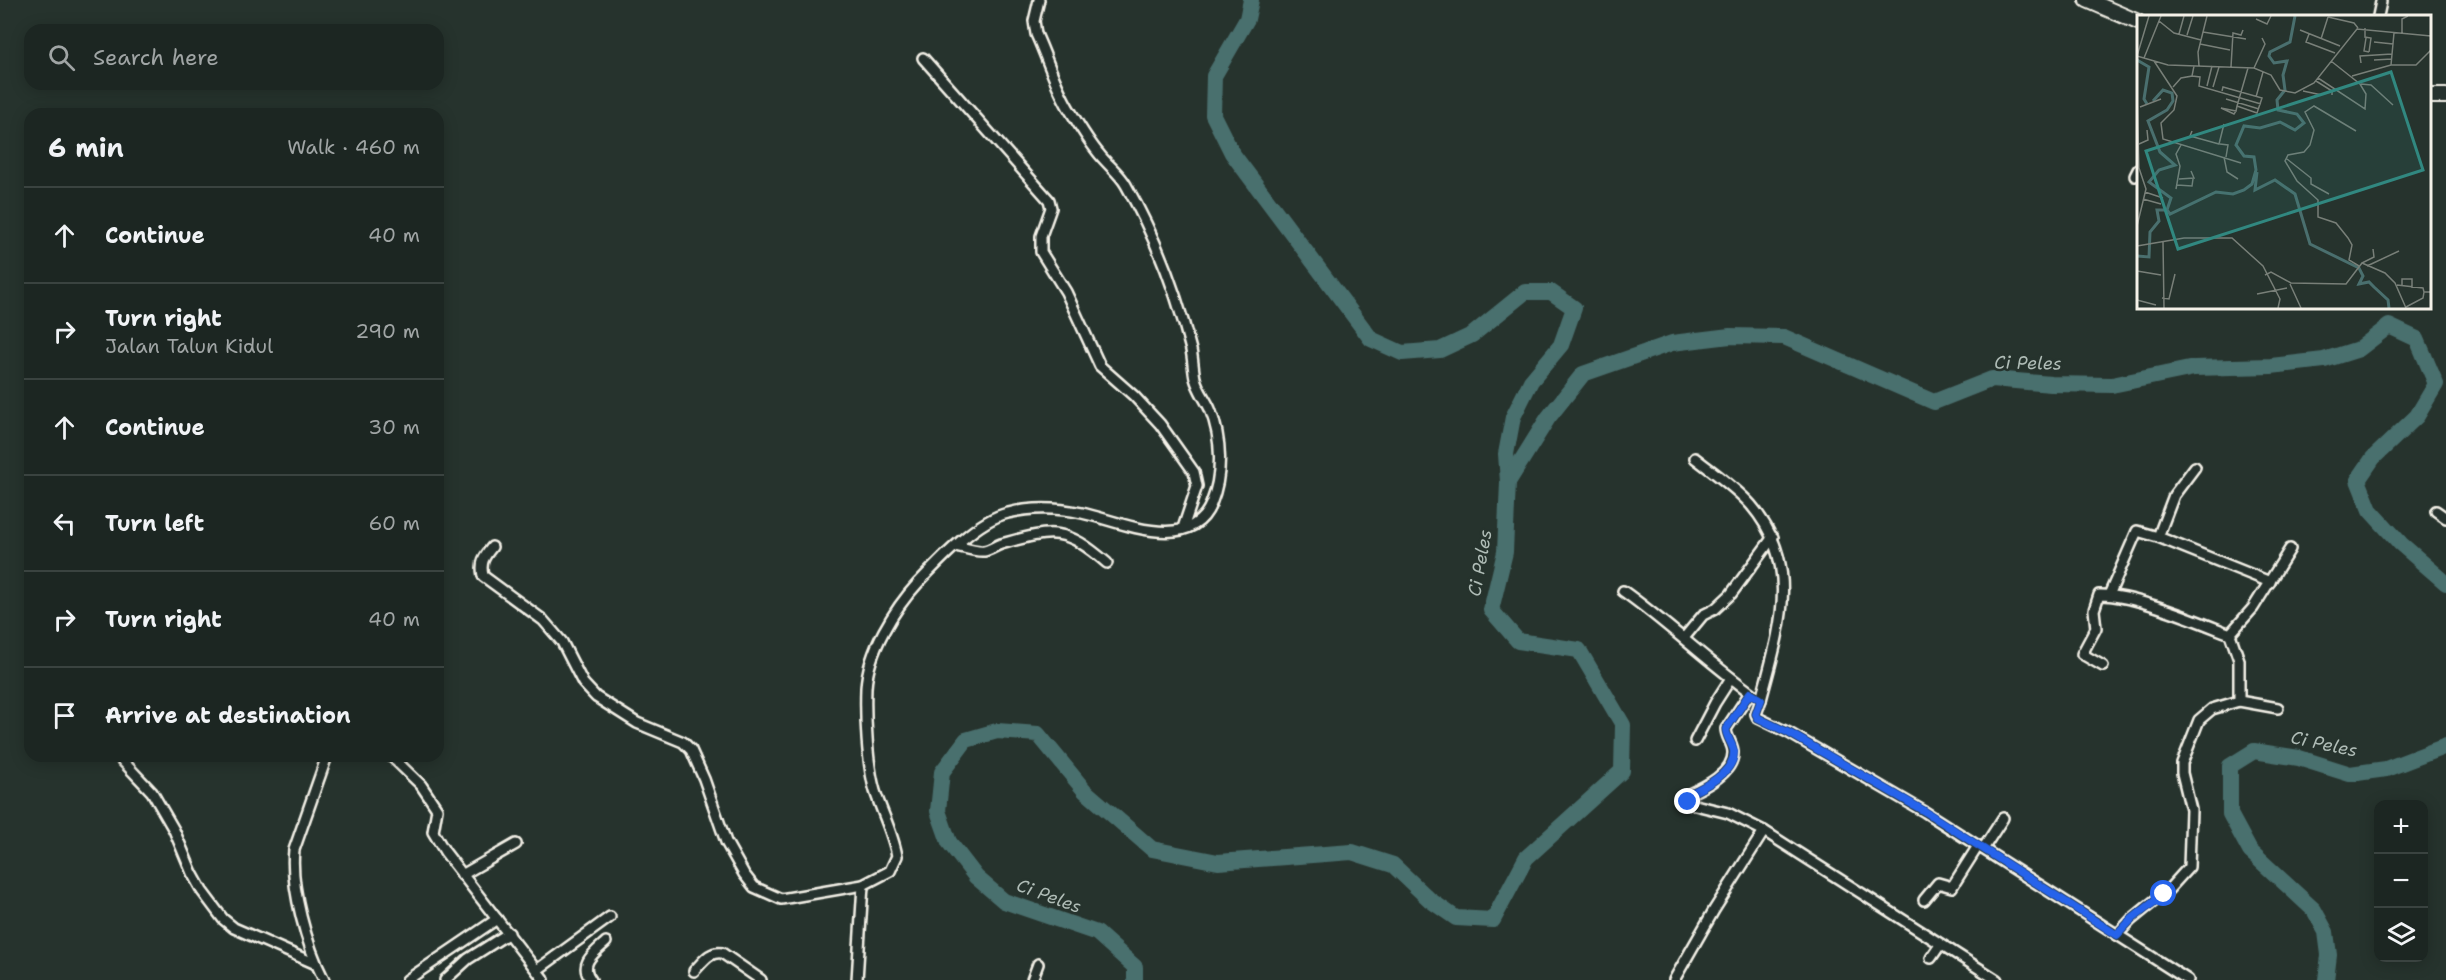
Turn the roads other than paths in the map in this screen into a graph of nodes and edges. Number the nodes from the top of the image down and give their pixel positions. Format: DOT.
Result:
graph roads {
  1 [pos="1039,0"];
  2 [pos="2087,0"];
  3 [pos="2381,2"];
  4 [pos="2378,15"];
  5 [pos="2137,20"];
  6 [pos="923,58"];
  7 [pos="1695,458"];
  8 [pos="2195,467"];
  9 [pos="2436,511"];
  10 [pos="2446,518"];
  11 [pos="1183,528"];
  12 [pos="1773,537"];
  13 [pos="2158,537"];
  14 [pos="956,546"];
  15 [pos="492,547"];
  16 [pos="2290,549"];
  17 [pos="1107,563"];
  18 [pos="2270,582"];
  19 [pos="1623,591"];
  20 [pos="2109,595"];
  21 [pos="2230,634"];
  22 [pos="1684,638"];
  23 [pos="2103,666"];
  24 [pos="1731,678"];
  25 [pos="1750,693"];
  26 [pos="1761,700"];
  27 [pos="2239,701"];
  28 [pos="2278,708"];
  29 [pos="1695,741"];
  30 [pos="124,762"];
  31 [pos="325,762"];
  32 [pos="397,762"];
  33 [pos="2003,818"];
  34 [pos="1764,831"];
  35 [pos="516,844"];
  36 [pos="1981,848"];
  37 [pos="462,875"];
  38 [pos="863,885"];
  39 [pos="1924,900"];
  40 [pos="610,917"];
  41 [pos="497,919"];
  42 [pos="508,933"];
  43 [pos="2117,935"];
  44 [pos="606,942"];
  45 [pos="1940,945"];
  46 [pos="1931,958"];
  47 [pos="315,964"];
  48 [pos="1038,964"];
  49 [pos="537,970"];
  50 [pos="694,971"];
  51 [pos="324,980"];
  52 [pos="407,980"];
  53 [pos="445,980"];
  54 [pos="544,980"];
  55 [pos="591,980"];
  56 [pos="761,980"];
  57 [pos="856,980"];
  58 [pos="1032,980"];
  59 [pos="1674,980"];
  60 [pos="1997,980"];
  61 [pos="2188,980"];
  1 -- 11 [label="street"];
  2 -- 5 [label="street"];
  3 -- 4 [label="street"];
  6 -- 11 [label="street"];
  7 -- 12 [label="street"];
  8 -- 13 [label="street"];
  9 -- 10 [label="street"];
  11 -- 14 [label="street"];
  12 -- 22 [label="street"];
  12 -- 26 [label="street"];
  13 -- 18 [label="street"];
  13 -- 20 [label="street"];
  14 -- 17 [label="street"];
  14 -- 38 [label="street"];
  15 -- 38 [label="street"];
  16 -- 18 [label="street"];
  18 -- 21 [label="street"];
  19 -- 22 [label="street"];
  20 -- 21 [label="street"];
  20 -- 23 [label="street"];
  21 -- 27 [label="street"];
  22 -- 24 [label="street"];
  24 -- 25 [label="street"];
  24 -- 29 [label="street"];
  25 -- 26 [label="street"];
  25 -- 34 [label="street"];
  26 -- 36 [label="street"];
  27 -- 28 [label="street"];
  27 -- 43 [label="street"];
  30 -- 47 [label="street"];
  31 -- 47 [label="street"];
  32 -- 37 [label="street"];
  33 -- 36 [label="street"];
  34 -- 45 [label="street"];
  34 -- 59 [label="street"];
  35 -- 37 [label="street"];
  36 -- 39 [label="street"];
  36 -- 43 [label="street"];
  37 -- 41 [label="street"];
  38 -- 57 [label="street"];
  40 -- 49 [label="street"];
  41 -- 42 [label="street"];
  41 -- 52 [label="street"];
  42 -- 49 [label="street"];
  42 -- 53 [label="street"];
  43 -- 61 [label="street"];
  44 -- 55 [label="street"];
  45 -- 46 [label="street"];
  45 -- 60 [label="street"];
  47 -- 51 [label="street"];
  48 -- 58 [label="street"];
  49 -- 54 [label="street"];
  50 -- 56 [label="street"];
}
